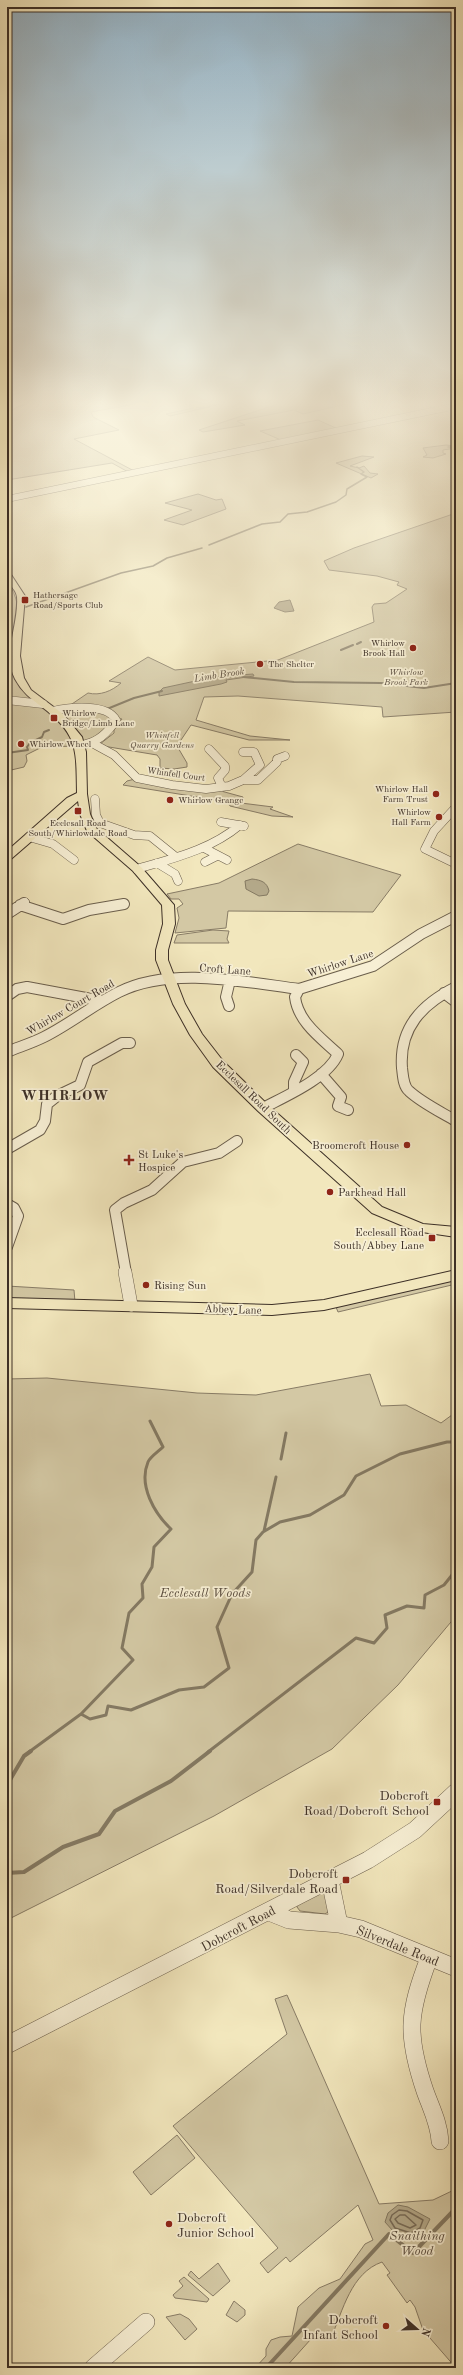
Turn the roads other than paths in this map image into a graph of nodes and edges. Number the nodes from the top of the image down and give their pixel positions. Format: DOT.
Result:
graph roads {
  1 [pos="7,575"];
  2 [pos="7,700"];
  3 [pos="43,704"];
  4 [pos="53,710"];
  5 [pos="86,744"];
  6 [pos="210,749"];
  7 [pos="243,752"];
  8 [pos="285,756"];
  9 [pos="243,780"];
  10 [pos="222,787"];
  11 [pos="82,794"];
  12 [pos="98,800"];
  13 [pos="456,806"];
  14 [pos="221,822"];
  15 [pos="154,828"];
  16 [pos="147,835"];
  17 [pos="29,838"];
  18 [pos="204,848"];
  19 [pos="217,856"];
  20 [pos="7,857"];
  21 [pos="176,857"];
  22 [pos="67,859"];
  23 [pos="227,860"];
  24 [pos="205,862"];
  25 [pos="157,863"];
  26 [pos="456,864"];
  27 [pos="137,869"];
  28 [pos="178,881"];
  29 [pos="126,904"];
  30 [pos="7,914"];
  31 [pos="456,916"];
  32 [pos="168,979"];
  33 [pos="230,980"];
  34 [pos="280,986"];
  35 [pos="456,987"];
  36 [pos="299,989"];
  37 [pos="444,993"];
  38 [pos="7,996"];
  39 [pos="224,999"];
  40 [pos="102,1000"];
  41 [pos="295,1001"];
  42 [pos="456,1002"];
  43 [pos="130,1043"];
  44 [pos="7,1052"];
  45 [pos="296,1055"];
  46 [pos="322,1074"];
  47 [pos="294,1090"];
  48 [pos="263,1108"];
  49 [pos="348,1110"];
  50 [pos="456,1121"];
  51 [pos="237,1141"];
  52 [pos="7,1149"];
  53 [pos="7,1204"];
  54 [pos="456,1232"];
  55 [pos="7,1247"];
  56 [pos="456,1275"];
  57 [pos="7,1303"];
  58 [pos="132,1305"];
  59 [pos="456,1792"];
  60 [pos="330,1880"];
  61 [pos="269,1912"];
  62 [pos="339,1924"];
  63 [pos="429,1958"];
  64 [pos="456,1968"];
  65 [pos="7,2045"];
  66 [pos="440,2141"];
  67 [pos="146,2322"];
  68 [pos="93,2368"];
  1 -- 3 [label="main road, Ecclesall Road South"];
  2 -- 3 [label="street"];
  3 -- 4 [label="main road, Ecclesall Road South"];
  4 -- 5 [label="main road, Ecclesall Road South"];
  4 -- 5 [label="street"];
  5 -- 10 [label="street, Whinfell Court"];
  5 -- 11 [label="main road, Ecclesall Road South"];
  6 -- 10 [label="street, Whinfell Court"];
  7 -- 9 [label="street, Whinfell Court"];
  8 -- 9 [label="street, Whinfell Court"];
  9 -- 10 [label="street, Whinfell Court"];
  11 -- 17 [label="main road"];
  11 -- 27 [label="main road, Ecclesall Road South"];
  12 -- 16 [label="street"];
  13 -- 26 [label="street"];
  14 -- 18 [label="street"];
  15 -- 16 [label="street"];
  16 -- 21 [label="street"];
  17 -- 20 [label="main road"];
  17 -- 22 [label="street"];
  18 -- 19 [label="street"];
  18 -- 21 [label="street"];
  19 -- 23 [label="street"];
  19 -- 24 [label="street"];
  21 -- 25 [label="street"];
  25 -- 27 [label="street"];
  25 -- 28 [label="street"];
  27 -- 32 [label="main road, Ecclesall Road South"];
  29 -- 30 [label="street"];
  31 -- 36 [label="street, Whirlow Lane"];
  32 -- 33 [label="street, Croft Lane"];
  32 -- 40 [label="street, Whirlow Court Road"];
  32 -- 48 [label="main road, Ecclesall Road South"];
  33 -- 34 [label="street, Croft Lane"];
  33 -- 39 [label="street"];
  34 -- 36 [label="street, Croft Lane"];
  34 -- 41 [label="street"];
  35 -- 37 [label="street"];
  36 -- 41 [label="street, Whirlow Lane"];
  37 -- 42 [label="street"];
  37 -- 50 [label="street"];
  38 -- 40 [label="street"];
  40 -- 44 [label="street, Whirlow Court Road"];
  41 -- 46 [label="street"];
  43 -- 52 [label="street"];
  45 -- 47 [label="street"];
  46 -- 47 [label="street"];
  46 -- 49 [label="street"];
  47 -- 48 [label="street"];
  48 -- 54 [label="main road, Ecclesall Road South"];
  51 -- 58 [label="street"];
  53 -- 55 [label="street"];
  56 -- 58 [label="main road, Abbey Lane"];
  57 -- 58 [label="main road, Abbey Lane"];
  59 -- 60 [label="street, Dobcroft Road"];
  60 -- 61 [label="street, Dobcroft Road"];
  60 -- 62 [label="street"];
  61 -- 62 [label="street, Silverdale Road"];
  61 -- 65 [label="street, Dobcroft Road"];
  62 -- 63 [label="street, Silverdale Road"];
  63 -- 64 [label="street, Silverdale Road"];
  63 -- 66 [label="street"];
  67 -- 68 [label="street"];
}
